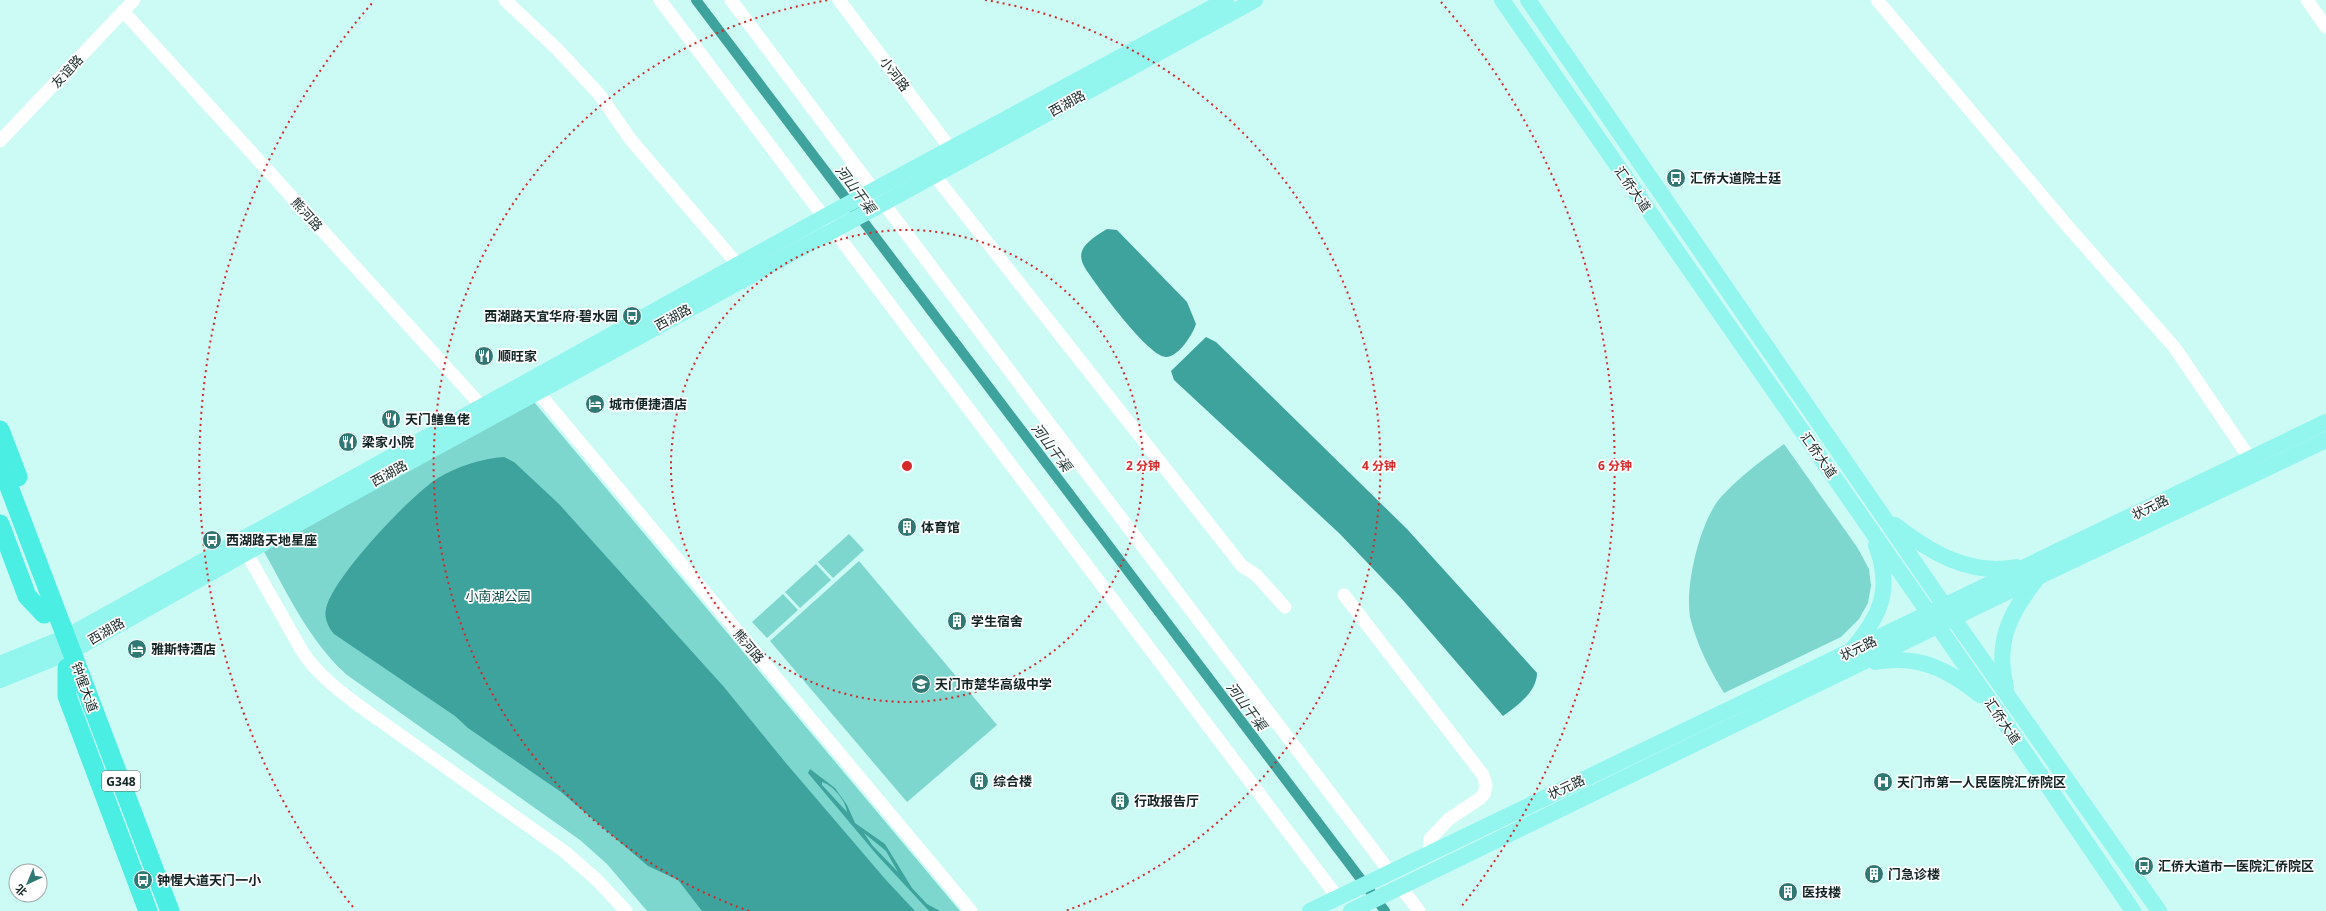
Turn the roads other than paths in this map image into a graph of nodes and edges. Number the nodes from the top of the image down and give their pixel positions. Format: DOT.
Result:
graph roads {
  1 [pos="134,0"];
  2 [pos="505,0"];
  3 [pos="660,0"];
  4 [pos="731,0"];
  5 [pos="839,0"];
  6 [pos="1226,0"];
  7 [pos="1255,0"];
  8 [pos="1502,0"];
  9 [pos="1528,0"];
  10 [pos="1877,0"];
  11 [pos="2307,0"];
  12 [pos="123,11"];
  13 [pos="2326,27"];
  14 [pos="0,141"];
  15 [pos="950,148"];
  16 [pos="935,176"];
  17 [pos="877,198"];
  18 [pos="832,222"];
  19 [pos="738,265"];
  20 [pos="533,386"];
  21 [pos="486,412"];
  22 [pos="2326,422"];
  23 [pos="0,430"];
  24 [pos="2326,440"];
  25 [pos="2250,459"];
  26 [pos="0,463"];
  27 [pos="0,497"];
  28 [pos="1883,516"];
  29 [pos="0,524"];
  30 [pos="1869,527"];
  31 [pos="246,552"];
  32 [pos="2035,570"];
  33 [pos="1344,595"];
  34 [pos="1285,607"];
  35 [pos="50,611"];
  36 [pos="1949,612"];
  37 [pos="1934,620"];
  38 [pos="66,654"];
  39 [pos="1854,658"];
  40 [pos="0,664"];
  41 [pos="0,680"];
  42 [pos="2008,694"];
  43 [pos="1992,704"];
  44 [pos="1429,852"];
  45 [pos="1390,872"];
  46 [pos="1399,887"];
  47 [pos="1341,896"];
  48 [pos="1353,910"];
  49 [pos="148,911"];
  50 [pos="159,911"];
  51 [pos="170,911"];
  52 [pos="180,911"];
  53 [pos="626,911"];
  54 [pos="971,911"];
  55 [pos="1310,911"];
  56 [pos="1418,911"];
  57 [pos="2133,911"];
  58 [pos="2159,911"];
  1 -- 12 [label="street, 友谊路"];
  2 -- 19 [label="street"];
  3 -- 18 [label="street"];
  4 -- 17 [label="street"];
  5 -- 15 [label="street, 小河路"];
  6 -- 15 [label="main road, 西湖路"];
  7 -- 16 [label="main road, 西湖路"];
  8 -- 30 [label="main road, 汇侨大道"];
  9 -- 28 [label="main road, 汇侨大道"];
  10 -- 25 [label="street"];
  11 -- 13 [label="street"];
  12 -- 14 [label="street, 友谊路"];
  12 -- 21 [label="street, 熊河路"];
  15 -- 17 [label="main road, 西湖路"];
  16 -- 17 [label="main road, 西湖路"];
  16 -- 34 [label="street"];
  17 -- 18 [label="main road"];
  17 -- 45 [label="street"];
  18 -- 19 [label="main road, 西湖路"];
  18 -- 20 [label="main road, 西湖路"];
  18 -- 47 [label="street"];
  19 -- 20 [label="main road, 西湖路"];
  20 -- 21 [label="main road, 西湖路"];
  20 -- 54 [label="street, 熊河路"];
  21 -- 31 [label="main road, 西湖路"];
  21 -- 38 [label="main road, 西湖路"];
  22 -- 25 [label="main road, 状元路"];
  23 -- 35 [label="highway"];
  24 -- 32 [label="main road, 状元路"];
  25 -- 32 [label="main road, 状元路"];
  26 -- 35 [label="highway, 钟惺大道 / G348"];
  27 -- 35 [label="highway, 钟惺大道 / G348"];
  28 -- 32 [label="main road"];
  28 -- 36 [label="main road, 汇侨大道"];
  29 -- 35 [label="highway"];
  30 -- 37 [label="main road, 汇侨大道"];
  30 -- 39 [label="main road"];
  31 -- 38 [label="main road, 西湖路"];
  31 -- 53 [label="street"];
  32 -- 36 [label="main road, 状元路"];
  32 -- 42 [label="main road"];
  33 -- 44 [label="street"];
  35 -- 38 [label="highway, 钟惺大道 / G348"];
  36 -- 37 [label="main road, 状元路"];
  36 -- 42 [label="main road, 汇侨大道"];
  37 -- 39 [label="main road, 状元路"];
  37 -- 43 [label="main road, 汇侨大道"];
  38 -- 40 [label="main road, 西湖路"];
  38 -- 41 [label="main road, 西湖路"];
  38 -- 49 [label="highway"];
  38 -- 50 [label="highway, 钟惺大道 / G348"];
  38 -- 51 [label="highway, 钟惺大道 / G348"];
  38 -- 52 [label="highway"];
  39 -- 43 [label="main road"];
  39 -- 44 [label="main road, 状元路"];
  39 -- 46 [label="main road, 状元路"];
  42 -- 43 [label="main road"];
  42 -- 58 [label="main road, 汇侨大道"];
  43 -- 57 [label="main road, 汇侨大道"];
  44 -- 45 [label="main road, 状元路"];
  45 -- 47 [label="main road, 状元路"];
  46 -- 48 [label="main road, 状元路"];
  46 -- 56 [label="street"];
  47 -- 55 [label="main road"];
}
